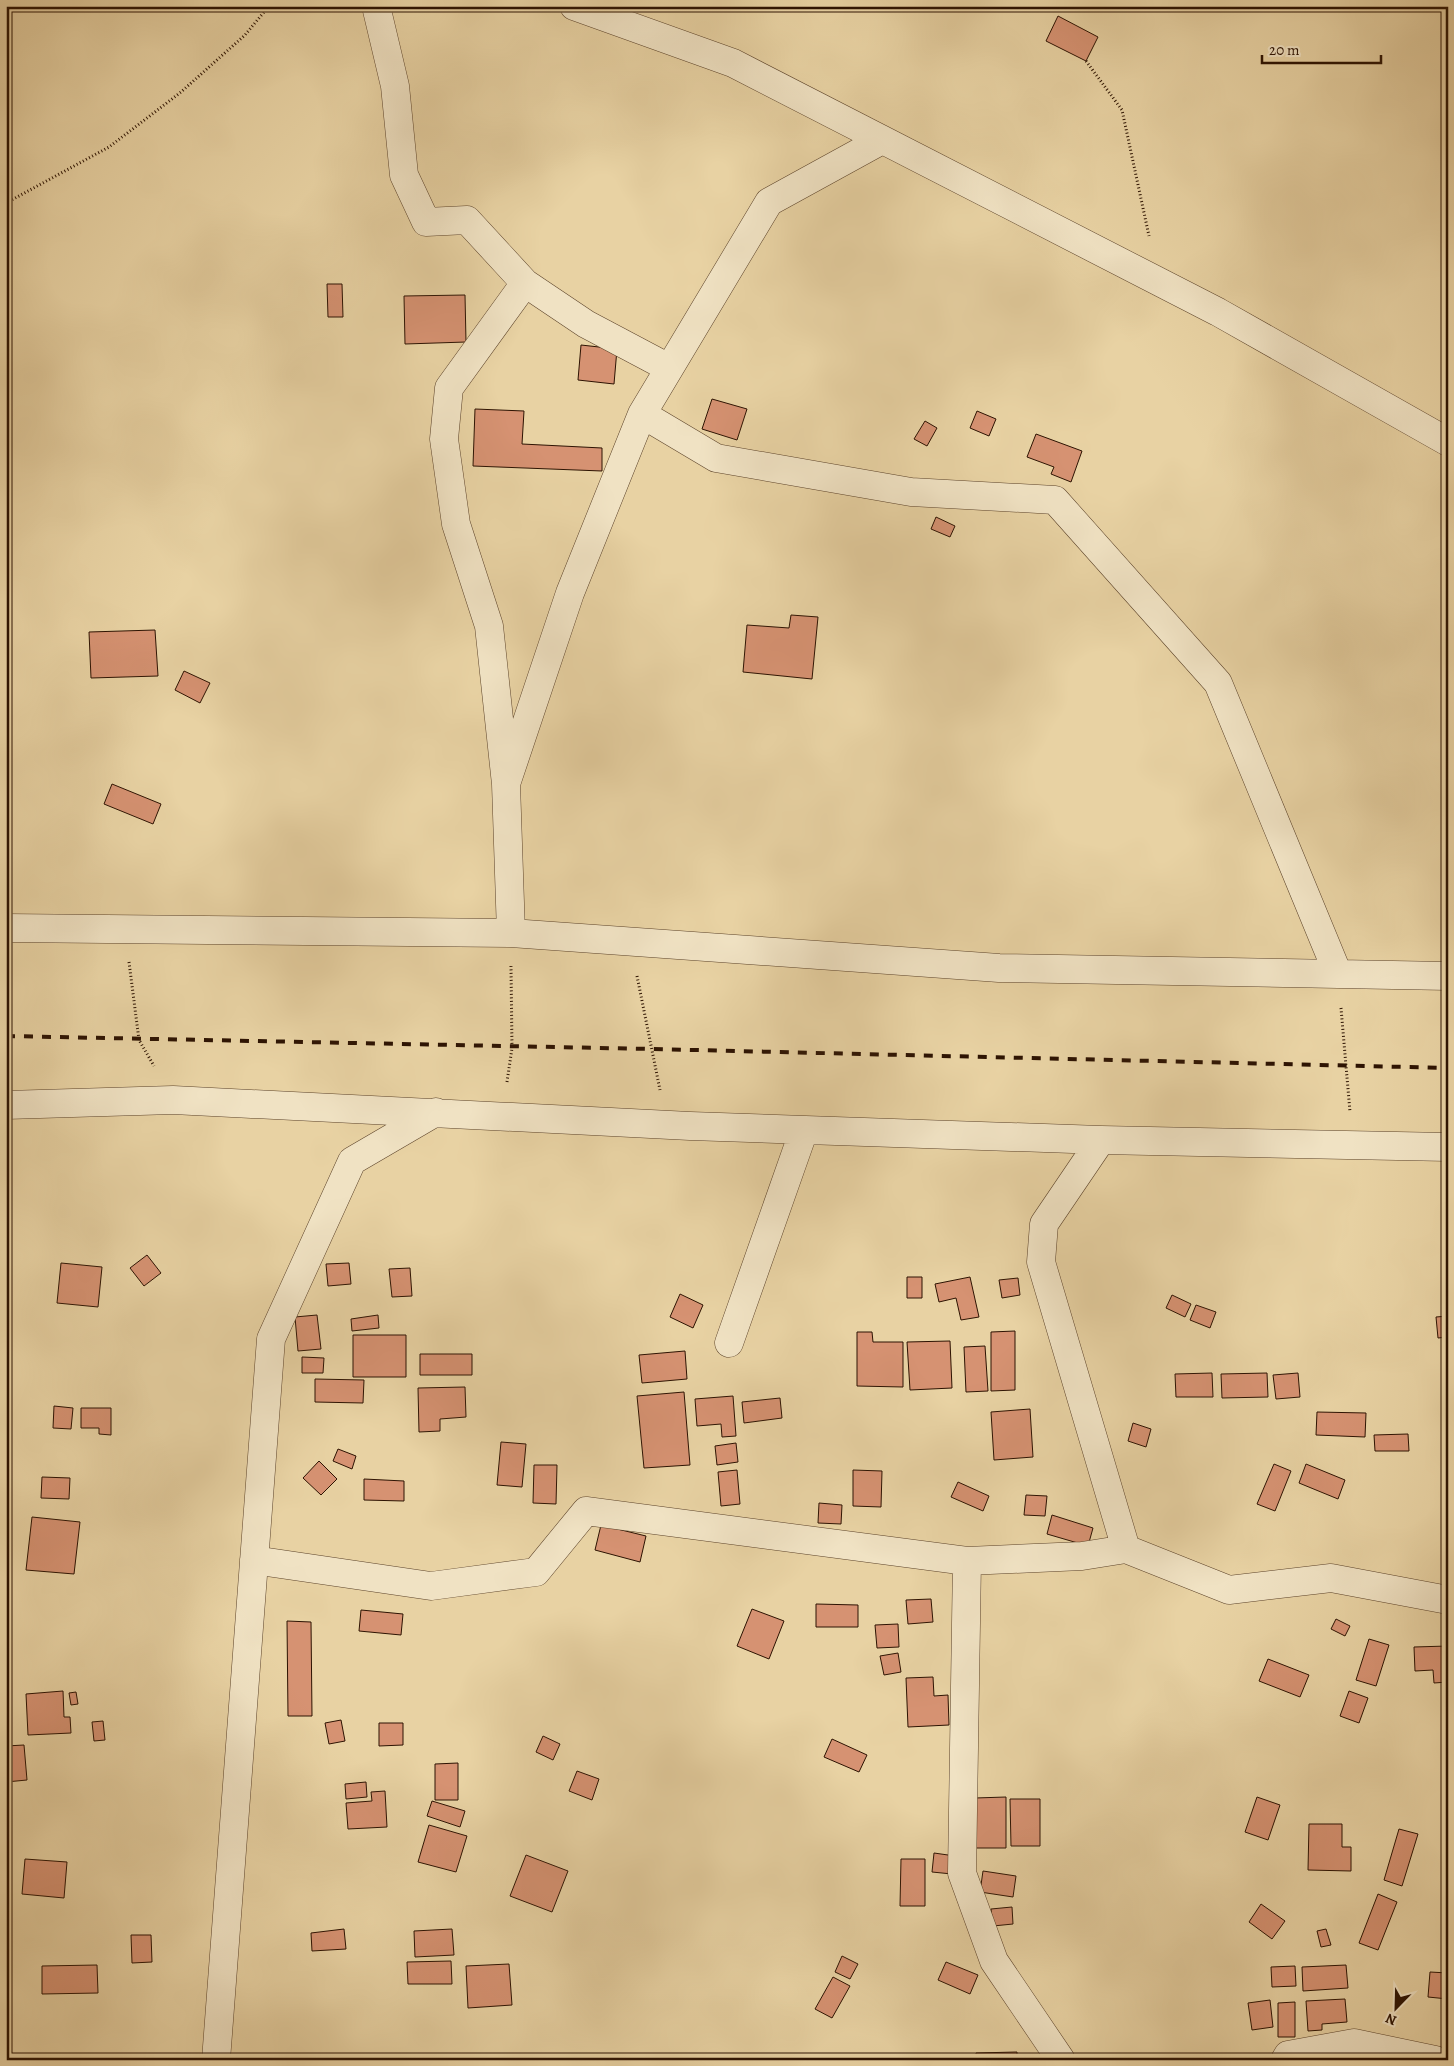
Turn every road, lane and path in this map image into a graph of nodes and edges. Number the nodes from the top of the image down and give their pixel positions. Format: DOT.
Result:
graph roads {
  1 [pos="269,6"];
  2 [pos="376,6"];
  3 [pos="574,6"];
  4 [pos="1086,61"];
  5 [pos="882,140"];
  6 [pos="6,203"];
  7 [pos="1158,281"];
  8 [pos="525,283"];
  9 [pos="669,368"];
  10 [pos="642,414"];
  11 [pos="1448,442"];
  12 [pos="506,784"];
  13 [pos="6,928"];
  14 [pos="124,929"];
  15 [pos="511,933"];
  16 [pos="629,942"];
  17 [pos="1338,974"];
  18 [pos="1448,976"];
  19 [pos="173,1100"];
  20 [pos="6,1106"];
  21 [pos="436,1112"];
  22 [pos="502,1116"];
  23 [pos="666,1125"];
  24 [pos="804,1130"];
  25 [pos="1101,1140"];
  26 [pos="1351,1145"];
  27 [pos="1448,1146"];
  28 [pos="729,1343"];
  29 [pos="1126,1549"];
  30 [pos="254,1560"];
  31 [pos="967,1561"];
  32 [pos="1448,1600"];
  33 [pos="216,2060"];
  34 [pos="1061,2060"];
  35 [pos="1285,2060"];
  36 [pos="1435,2060"];
  1 -- 6 [label="path"];
  2 -- 8 [label="street"];
  3 -- 5 [label="street"];
  4 -- 7 [label="path"];
  5 -- 7 [label="street"];
  5 -- 9 [label="street"];
  7 -- 11 [label="street"];
  8 -- 9 [label="street"];
  8 -- 12 [label="street"];
  9 -- 10 [label="street"];
  10 -- 12 [label="street"];
  10 -- 17 [label="street"];
  12 -- 15 [label="street"];
  13 -- 14 [label="street"];
  14 -- 15 [label="street"];
  14 -- 19 [label="path"];
  15 -- 16 [label="street"];
  15 -- 22 [label="path"];
  16 -- 17 [label="street"];
  16 -- 23 [label="path"];
  17 -- 18 [label="street"];
  17 -- 26 [label="path"];
  19 -- 20 [label="street"];
  19 -- 21 [label="street"];
  21 -- 22 [label="street"];
  21 -- 30 [label="street"];
  22 -- 23 [label="street"];
  23 -- 24 [label="street"];
  24 -- 25 [label="street"];
  24 -- 28 [label="street"];
  25 -- 26 [label="street"];
  25 -- 29 [label="street"];
  26 -- 27 [label="street"];
  29 -- 31 [label="street"];
  29 -- 32 [label="street"];
  30 -- 31 [label="street"];
  30 -- 33 [label="street"];
  31 -- 34 [label="street"];
  35 -- 36 [label="street"];
}
